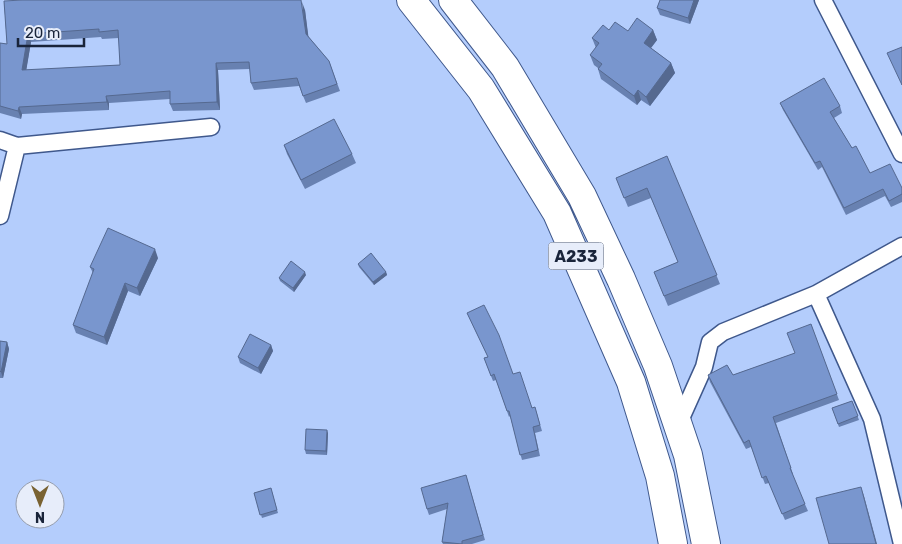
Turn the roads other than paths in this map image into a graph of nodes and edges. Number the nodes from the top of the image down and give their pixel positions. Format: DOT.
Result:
graph roads {
  1 [pos="411,0"];
  2 [pos="453,0"];
  3 [pos="823,0"];
  4 [pos="211,127"];
  5 [pos="0,140"];
  6 [pos="17,146"];
  7 [pos="902,154"];
  8 [pos="0,216"];
  9 [pos="902,246"];
  10 [pos="816,294"];
  11 [pos="678,426"];
  12 [pos="673,544"];
  13 [pos="706,544"];
  14 [pos="902,544"];
  1 -- 12 [label="highway, A233"];
  2 -- 11 [label="highway, A233"];
  3 -- 7 [label="street"];
  4 -- 6 [label="street"];
  5 -- 6 [label="street"];
  6 -- 8 [label="street"];
  9 -- 10 [label="street"];
  10 -- 11 [label="street"];
  10 -- 14 [label="street"];
  11 -- 13 [label="highway, A233"];
}
